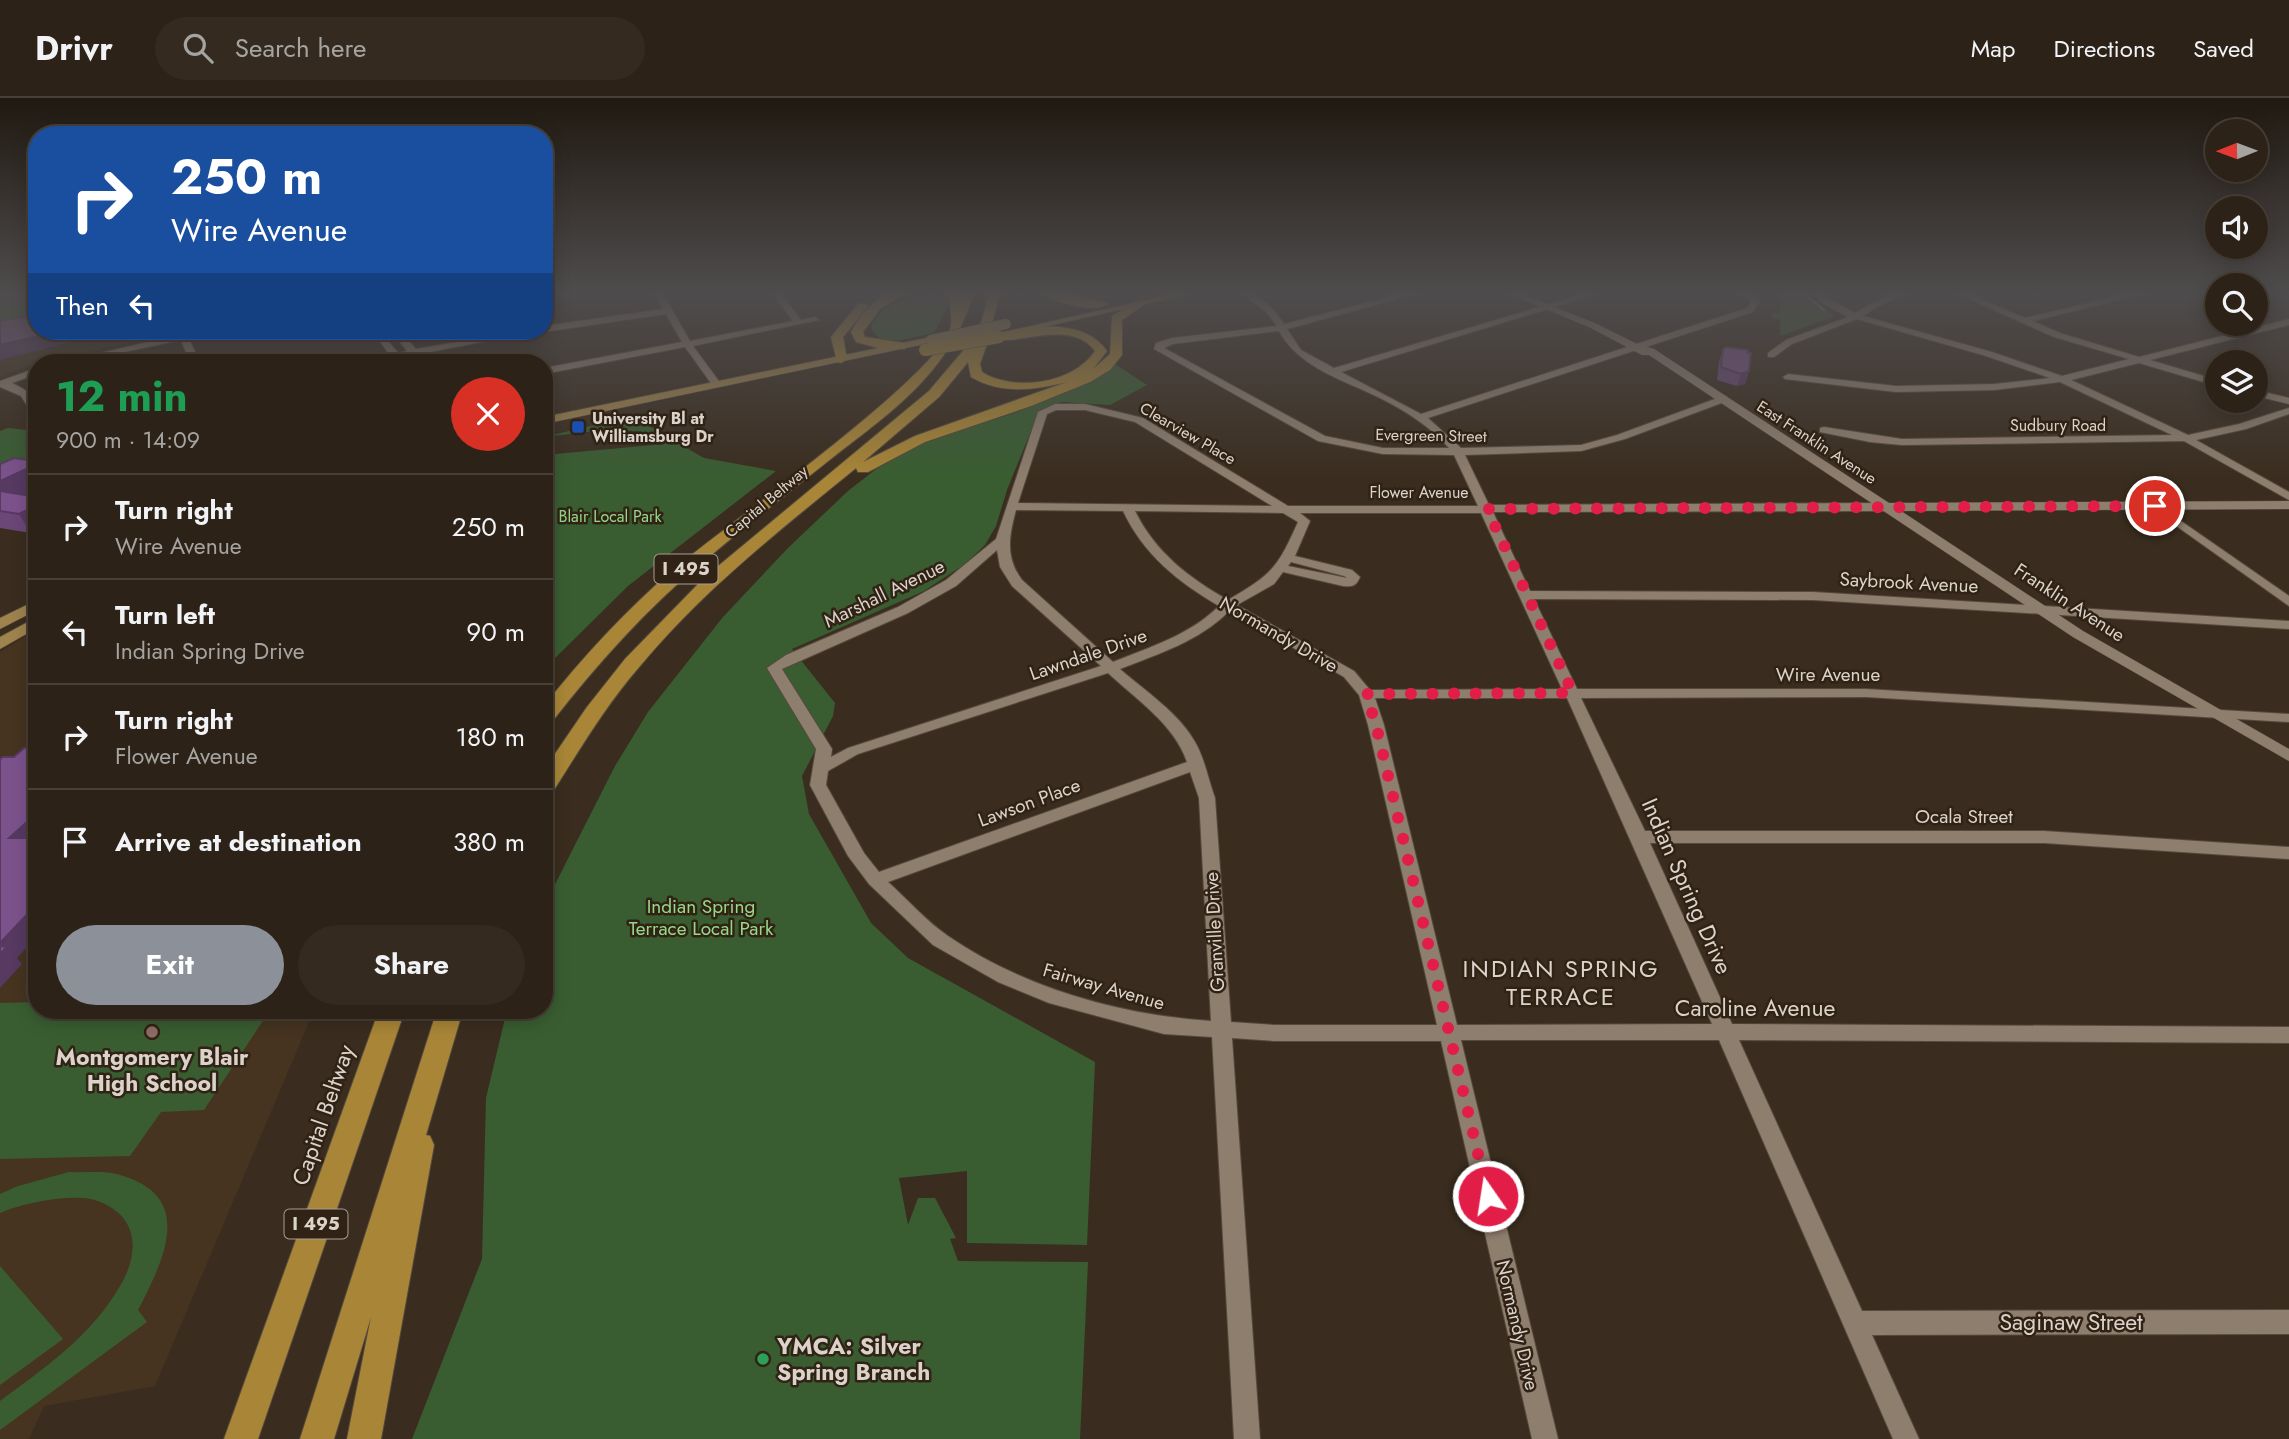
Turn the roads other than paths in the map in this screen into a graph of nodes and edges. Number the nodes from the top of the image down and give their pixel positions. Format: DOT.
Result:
graph roads {
  1 [pos="629,355"];
  2 [pos="695,355"];
  3 [pos="840,355"];
  4 [pos="863,355"];
  5 [pos="868,355"];
  6 [pos="893,355"];
  7 [pos="939,355"];
  8 [pos="969,355"];
  9 [pos="978,355"];
  10 [pos="1098,355"];
  11 [pos="1117,355"];
  12 [pos="1167,355"];
  13 [pos="1302,355"];
  14 [pos="1390,355"];
  15 [pos="1614,355"];
  16 [pos="1653,355"];
  17 [pos="1990,355"];
  18 [pos="2118,355"];
  19 [pos="2161,355"];
  20 [pos="881,358"];
  21 [pos="841,359"];
  22 [pos="2136,361"];
  23 [pos="553,368"];
  24 [pos="1332,372"];
  25 [pos="28,374"];
  26 [pos="1788,377"];
  27 [pos="2062,379"];
  28 [pos="2205,380"];
  29 [pos="2,383"];
  30 [pos="716,384"];
  31 [pos="28,395"];
  32 [pos="2268,396"];
  33 [pos="1723,399"];
  34 [pos="2289,401"];
  35 [pos="2289,411"];
  36 [pos="1421,417"];
  37 [pos="553,419"];
  38 [pos="553,427"];
  39 [pos="1824,430"];
  40 [pos="2189,438"];
  41 [pos="1459,453"];
  42 [pos="2289,497"];
  43 [pos="2289,505"];
  44 [pos="1012,506"];
  45 [pos="2155,506"];
  46 [pos="1887,507"];
  47 [pos="1127,508"];
  48 [pos="1487,509"];
  49 [pos="1286,510"];
  50 [pos="1002,540"];
  51 [pos="744,552"];
  52 [pos="1526,595"];
  53 [pos="2289,603"];
  54 [pos="1228,605"];
  55 [pos="28,609"];
  56 [pos="2044,610"];
  57 [pos="0,624"];
  58 [pos="2289,625"];
  59 [pos="28,627"];
  60 [pos="0,644"];
  61 [pos="1112,667"];
  62 [pos="774,668"];
  63 [pos="1573,693"];
  64 [pos="1366,694"];
  65 [pos="553,708"];
  66 [pos="2216,714"];
  67 [pos="2289,718"];
  68 [pos="2281,751"];
  69 [pos="1196,764"];
  70 [pos="821,768"];
  71 [pos="553,774"];
  72 [pos="1639,837"];
  73 [pos="2289,853"];
  74 [pos="876,880"];
  75 [pos="389,1019"];
  76 [pos="447,1019"];
  77 [pos="1220,1030"];
  78 [pos="1725,1032"];
  79 [pos="1449,1034"];
  80 [pos="2289,1035"];
  81 [pos="439,1043"];
  82 [pos="2289,1322"];
  83 [pos="1853,1323"];
  84 [pos="241,1439"];
  85 [pos="317,1439"];
  86 [pos="364,1439"];
  87 [pos="1247,1439"];
  88 [pos="1545,1439"];
  89 [pos="1906,1439"];
  1 -- 23 [label="street"];
  2 -- 30 [label="street"];
  3 -- 21 [label="highway"];
  4 -- 21 [label="main road"];
  5 -- 20 [label="highway"];
  6 -- 20 [label="main road"];
  7 -- 65 [label="highway, Capital Beltway / I 495"];
  8 -- 51 [label="highway, Capital Beltway / I 495"];
  9 -- 10 [label="highway"];
  11 -- 51 [label="highway"];
  12 -- 41 [label="street, Evergreen Street"];
  13 -- 24 [label="street, Indian Spring Drive"];
  14 -- 24 [label="street"];
  15 -- 36 [label="street"];
  16 -- 33 [label="street, East Franklin Avenue"];
  17 -- 27 [label="street"];
  18 -- 22 [label="street"];
  19 -- 22 [label="street"];
  20 -- 38 [label="main road"];
  21 -- 30 [label="main road"];
  22 -- 27 [label="street"];
  22 -- 28 [label="street"];
  24 -- 36 [label="street, Indian Spring Drive"];
  25 -- 29 [label="street"];
  26 -- 27 [label="street"];
  27 -- 40 [label="street"];
  29 -- 31 [label="street"];
  30 -- 37 [label="main road"];
  32 -- 34 [label="street"];
  33 -- 41 [label="street, Evergreen Street"];
  33 -- 46 [label="street, East Franklin Avenue"];
  35 -- 40 [label="street, Sudbury Road"];
  36 -- 41 [label="street, Indian Spring Drive"];
  39 -- 40 [label="street, Sudbury Road"];
  40 -- 42 [label="street"];
  41 -- 48 [label="street, Indian Spring Drive"];
  43 -- 45 [label="street, Flower Avenue"];
  44 -- 47 [label="street, Flower Avenue"];
  44 -- 49 [label="street, Clearview Place"];
  44 -- 50 [label="street"];
  45 -- 46 [label="street, Flower Avenue"];
  45 -- 53 [label="street"];
  46 -- 48 [label="street, Flower Avenue"];
  46 -- 56 [label="street, Franklin Avenue"];
  47 -- 49 [label="street, Flower Avenue"];
  47 -- 54 [label="street, Normandy Drive"];
  48 -- 49 [label="street, Flower Avenue"];
  48 -- 52 [label="street, Indian Spring Drive"];
  49 -- 54 [label="street, Lawndale Drive"];
  50 -- 61 [label="street, Granville Drive"];
  50 -- 62 [label="street, Marshall Avenue"];
  51 -- 71 [label="highway, Capital Beltway / I 495"];
  52 -- 56 [label="street, Saybrook Avenue"];
  52 -- 63 [label="street, Indian Spring Drive"];
  54 -- 61 [label="street, Lawndale Drive"];
  54 -- 64 [label="street, Normandy Drive"];
  55 -- 57 [label="main road"];
  56 -- 58 [label="street, Saybrook Avenue"];
  56 -- 66 [label="street, Franklin Avenue"];
  59 -- 60 [label="main road"];
  61 -- 69 [label="street, Granville Drive"];
  61 -- 70 [label="street, Lawndale Drive"];
  62 -- 70 [label="street, Fairway Avenue"];
  63 -- 64 [label="street, Wire Avenue"];
  63 -- 66 [label="street, Wire Avenue"];
  63 -- 72 [label="street, Indian Spring Drive"];
  64 -- 79 [label="street, Normandy Drive"];
  66 -- 67 [label="street, Wire Avenue"];
  66 -- 68 [label="street, Franklin Avenue"];
  69 -- 74 [label="street, Lawson Place"];
  69 -- 77 [label="street, Granville Drive"];
  70 -- 74 [label="street, Fairway Avenue"];
  72 -- 73 [label="street, Ocala Street"];
  72 -- 78 [label="street, Indian Spring Drive"];
  74 -- 77 [label="street, Fairway Avenue"];
  75 -- 84 [label="highway, Capital Beltway / I 495"];
  76 -- 81 [label="highway"];
  77 -- 79 [label="street, Caroline Avenue"];
  77 -- 87 [label="street, Granville Drive"];
  78 -- 79 [label="street, Caroline Avenue"];
  78 -- 80 [label="street, Caroline Avenue"];
  78 -- 83 [label="street, Indian Spring Drive"];
  79 -- 88 [label="street, Normandy Drive"];
  81 -- 85 [label="highway"];
  81 -- 86 [label="highway"];
  82 -- 83 [label="street, Saginaw Street"];
  83 -- 89 [label="street, Indian Spring Drive"];
}
